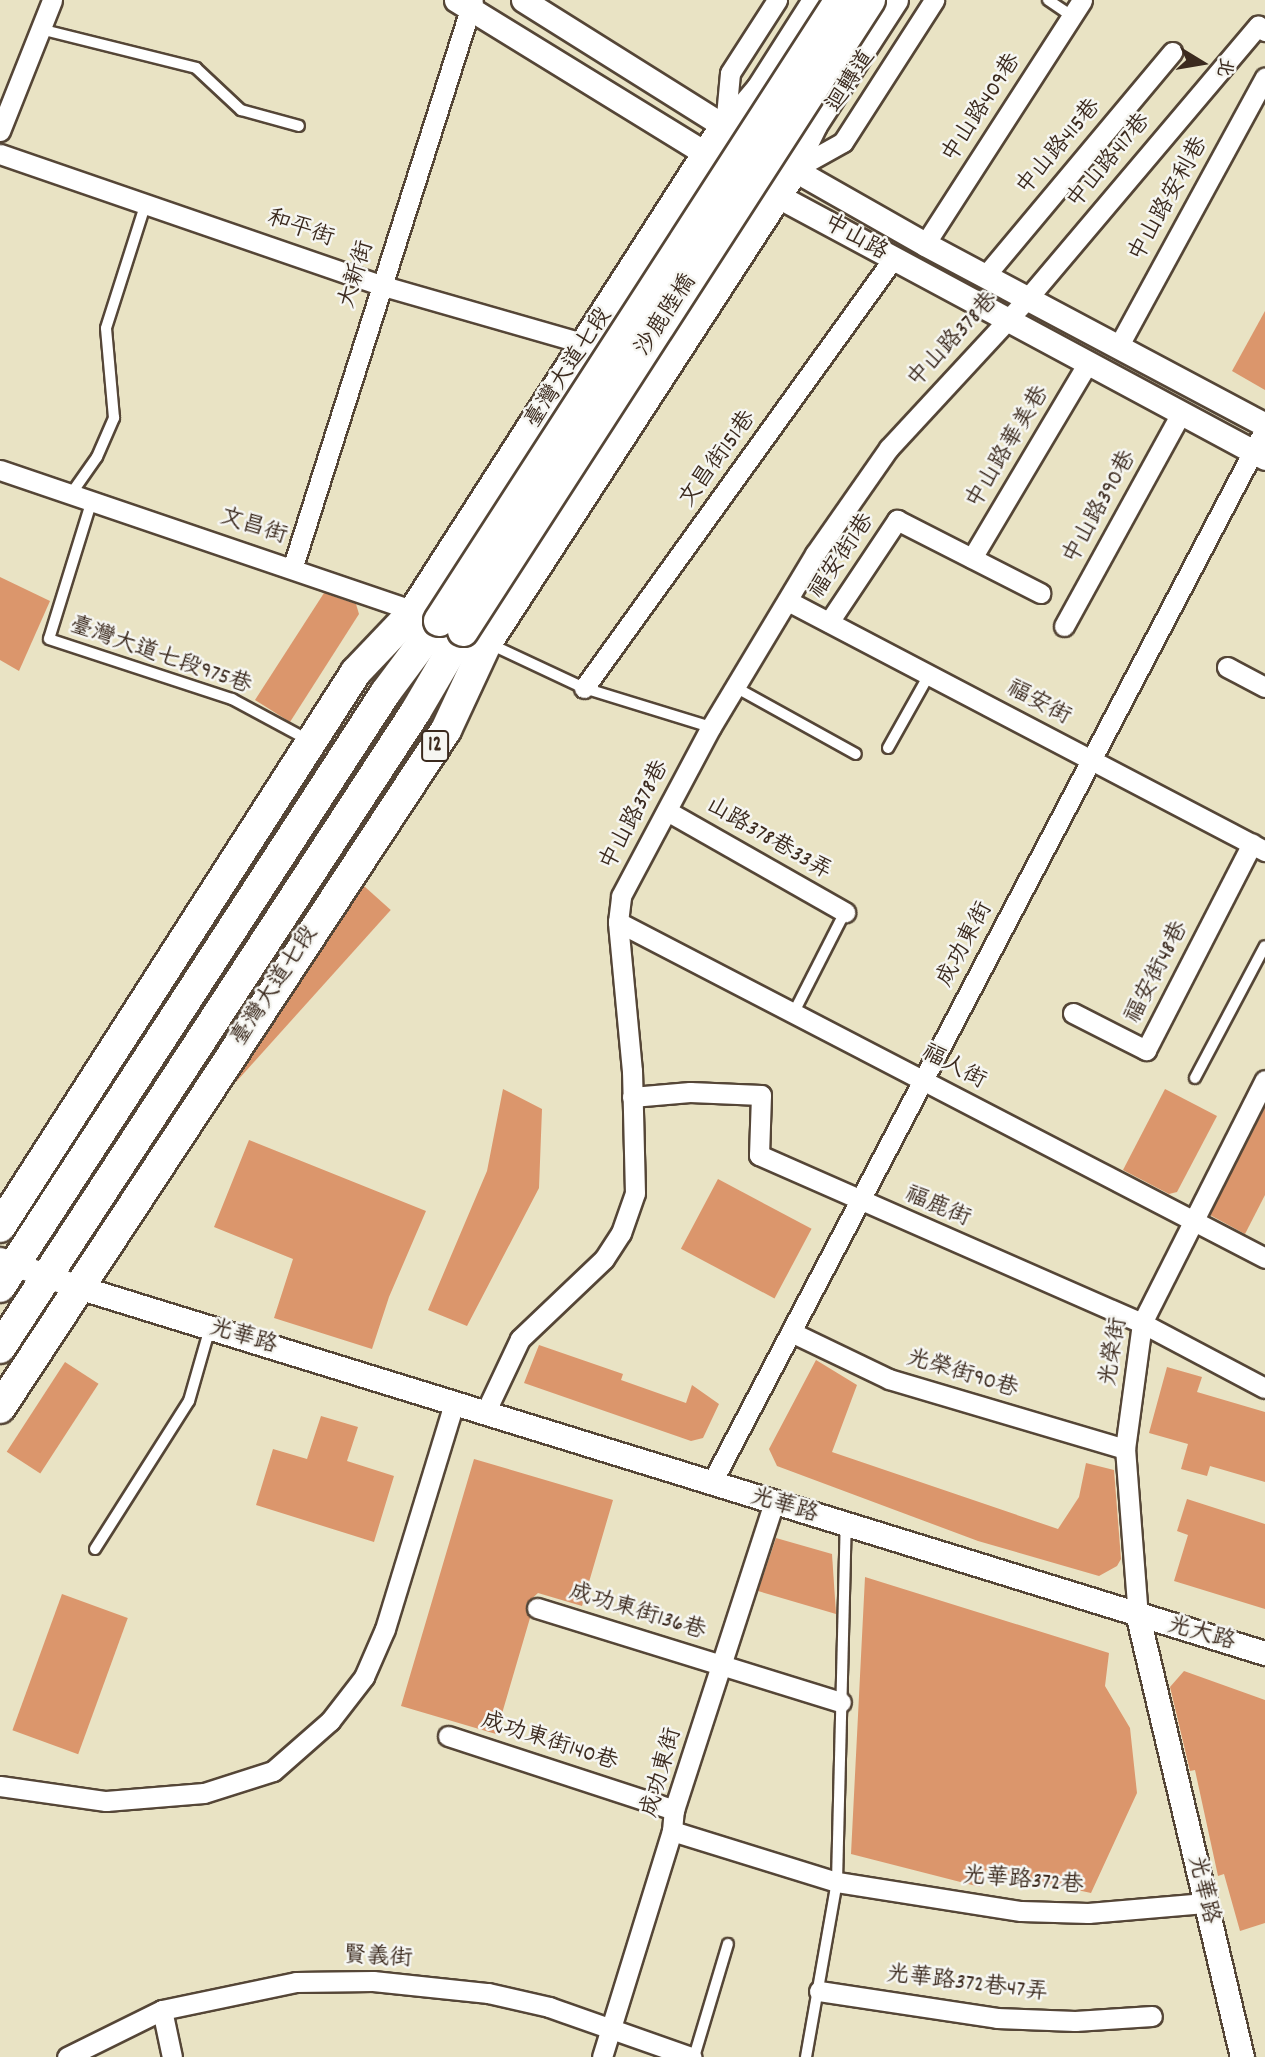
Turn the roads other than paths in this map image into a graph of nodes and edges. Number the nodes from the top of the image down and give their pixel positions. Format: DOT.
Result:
graph roads {
  1 [pos="52,0"];
  2 [pos="523,0"];
  3 [pos="777,0"];
  4 [pos="814,0"];
  5 [pos="840,0"];
  6 [pos="870,0"];
  7 [pos="896,0"];
  8 [pos="934,0"];
  9 [pos="1048,0"];
  10 [pos="466,3"];
  11 [pos="1077,8"];
  12 [pos="1261,28"];
  13 [pos="40,29"];
  14 [pos="1172,52"];
  15 [pos="1265,77"];
  16 [pos="299,126"];
  17 [pos="725,127"];
  18 [pos="0,131"];
  19 [pos="0,154"];
  20 [pos="707,156"];
  21 [pos="793,170"];
  22 [pos="776,195"];
  23 [pos="147,202"];
  24 [pos="925,244"];
  25 [pos="893,259"];
  26 [pos="985,276"];
  27 [pos="380,285"];
  28 [pos="1027,299"];
  29 [pos="1005,319"];
  30 [pos="586,344"];
  31 [pos="1118,347"];
  32 [pos="1088,363"];
  33 [pos="1181,413"];
  34 [pos="1265,427"];
  35 [pos="1259,454"];
  36 [pos="0,470"];
  37 [pos="71,494"];
  38 [pos="92,500"];
  39 [pos="972,558"];
  40 [pos="293,566"];
  41 [pos="1040,593"];
  42 [pos="788,601"];
  43 [pos="829,622"];
  44 [pos="451,626"];
  45 [pos="1064,626"];
  46 [pos="1227,667"];
  47 [pos="929,675"];
  48 [pos="735,687"];
  49 [pos="1265,687"];
  50 [pos="584,688"];
  51 [pos="711,727"];
  52 [pos="311,742"];
  53 [pos="888,748"];
  54 [pos="856,754"];
  55 [pos="1091,760"];
  56 [pos="667,811"];
  57 [pos="1258,848"];
  58 [pos="845,912"];
  59 [pos="618,922"];
  60 [pos="1265,946"];
  61 [pos="794,1013"];
  62 [pos="1073,1013"];
  63 [pos="1195,1078"];
  64 [pos="923,1080"];
  65 [pos="1265,1080"];
  66 [pos="632,1097"];
  67 [pos="859,1202"];
  68 [pos="1191,1220"];
  69 [pos="0,1227"];
  70 [pos="1265,1258"];
  71 [pos="5,1270"];
  72 [pos="46,1276"];
  73 [pos="78,1287"];
  74 [pos="1142,1323"];
  75 [pos="53,1325"];
  76 [pos="211,1328"];
  77 [pos="790,1332"];
  78 [pos="0,1348"];
  79 [pos="1265,1388"];
  80 [pos="454,1403"];
  81 [pos="0,1408"];
  82 [pos="485,1413"];
  83 [pos="1125,1449"];
  84 [pos="711,1484"];
  85 [pos="774,1503"];
  86 [pos="846,1526"];
  87 [pos="95,1549"];
  88 [pos="537,1608"];
  89 [pos="1138,1617"];
  90 [pos="1265,1653"];
  91 [pos="722,1665"];
  92 [pos="841,1702"];
  93 [pos="448,1736"];
  94 [pos="0,1787"];
  95 [pos="674,1810"];
  96 [pos="672,1830"];
  97 [pos="837,1882"];
  98 [pos="1205,1903"];
  99 [pos="728,1944"];
  100 [pos="819,1991"];
  101 [pos="162,2010"];
  102 [pos="1152,2016"];
  103 [pos="611,2026"];
  104 [pos="67,2057"];
  105 [pos="172,2057"];
  106 [pos="602,2057"];
  107 [pos="692,2057"];
  108 [pos="806,2057"];
  109 [pos="1242,2057"];
  1 -- 13 [label="street"];
  2 -- 17 [label="street, 中山路"];
  3 -- 17 [label="street"];
  4 -- 17 [label="street"];
  5 -- 44 [label="main road, 沙鹿陸橋 / 12, bridge"];
  6 -- 44 [label="main road, 沙鹿陸橋 / 12, bridge"];
  7 -- 21 [label="street"];
  8 -- 21 [label="street, 迴轉道"];
  9 -- 11 [label="lane"];
  10 -- 20 [label="street, 中山路"];
  10 -- 27 [label="street, 大新街"];
  11 -- 24 [label="street, 中山路409巷"];
  12 -- 28 [label="street, 中山路417巷"];
  13 -- 16 [label="lane"];
  13 -- 18 [label="street"];
  14 -- 26 [label="street, 中山路415巷"];
  15 -- 31 [label="street, 中山路安利巷"];
  17 -- 20 [label="main road, 臺灣大道七段 / 12"];
  17 -- 21 [label="street, 中山路"];
  19 -- 23 [label="street, 和平街"];
  20 -- 22 [label="street, 中山路"];
  20 -- 30 [label="main road, 臺灣大道七段 / 12"];
  21 -- 22 [label="main road, 臺灣大道七段 / 12"];
  21 -- 24 [label="street, 中山路"];
  22 -- 25 [label="street, 中山路"];
  22 -- 44 [label="main road, 臺灣大道七段 / 12"];
  23 -- 27 [label="street, 和平街"];
  23 -- 37 [label="lane"];
  24 -- 26 [label="street, 中山路"];
  25 -- 29 [label="street, 中山路"];
  25 -- 50 [label="street, 文昌街151巷"];
  26 -- 28 [label="street, 中山路"];
  27 -- 30 [label="street, 和平街"];
  27 -- 40 [label="street, 大新街"];
  28 -- 29 [label="street, 中山路378巷"];
  28 -- 31 [label="street, 中山路"];
  29 -- 32 [label="street, 中山路"];
  29 -- 42 [label="street, 中山路378巷"];
  30 -- 44 [label="main road, 臺灣大道七段 / 12"];
  31 -- 34 [label="street, 中山路"];
  32 -- 33 [label="street, 中山路"];
  32 -- 39 [label="street, 中山路華美巷"];
  33 -- 35 [label="street, 中山路"];
  33 -- 45 [label="street, 中山路390巷"];
  34 -- 35 [label="street, 成功東街"];
  35 -- 55 [label="street, 成功東街"];
  36 -- 37 [label="street, 文昌街"];
  37 -- 38 [label="street, 文昌街"];
  38 -- 40 [label="street, 文昌街"];
  38 -- 52 [label="lane, 臺灣大道七段975巷"];
  39 -- 41 [label="street"];
  39 -- 43 [label="street, 福安街1巷"];
  40 -- 44 [label="street, 文昌街"];
  42 -- 43 [label="street, 福安街"];
  42 -- 48 [label="street, 中山路378巷"];
  43 -- 47 [label="street, 福安街"];
  44 -- 50 [label="lane"];
  44 -- 52 [label="main road, 臺灣大道七段 / 12"];
  44 -- 71 [label="main road, 臺灣大道七段 / 12"];
  44 -- 72 [label="main road, 臺灣大道七段 / 12"];
  44 -- 73 [label="main road, 臺灣大道七段 / 12"];
  46 -- 49 [label="street"];
  47 -- 53 [label="lane"];
  47 -- 55 [label="street, 福安街"];
  48 -- 51 [label="street, 中山路378巷"];
  48 -- 54 [label="lane"];
  50 -- 51 [label="lane"];
  51 -- 56 [label="street, 中山路378巷"];
  52 -- 69 [label="main road, 臺灣大道七段 / 12"];
  55 -- 57 [label="street, 福安街"];
  55 -- 64 [label="street, 成功東街"];
  56 -- 58 [label="street, 山路378巷33弄"];
  56 -- 59 [label="street, 中山路378巷"];
  57 -- 62 [label="street, 福安街48巷"];
  58 -- 61 [label="lane"];
  59 -- 61 [label="street, 福人街"];
  59 -- 66 [label="street, 中山路378巷"];
  60 -- 63 [label="lane"];
  61 -- 64 [label="street, 福人街"];
  64 -- 67 [label="street, 成功東街"];
  64 -- 68 [label="street, 福人街"];
  65 -- 68 [label="street, 光榮街"];
  66 -- 67 [label="street, 福鹿街"];
  66 -- 82 [label="street, 中山路378巷"];
  67 -- 74 [label="street, 福鹿街"];
  67 -- 77 [label="street, 成功東街"];
  68 -- 70 [label="street, 福人街"];
  68 -- 74 [label="street, 光榮街"];
  71 -- 72 [label="street, 光華路"];
  72 -- 73 [label="street, 光華路"];
  72 -- 75 [label="main road"];
  72 -- 78 [label="main road, 臺灣大道七段 / 12"];
  73 -- 75 [label="main road, 臺灣大道七段 / 12"];
  73 -- 76 [label="street, 光華路"];
  74 -- 79 [label="street, 福鹿街"];
  74 -- 83 [label="street, 光榮街"];
  75 -- 81 [label="main road, 臺灣大道七段 / 12"];
  76 -- 80 [label="street, 光華路"];
  76 -- 87 [label="lane"];
  77 -- 83 [label="street, 光榮街90巷"];
  77 -- 84 [label="street, 成功東街"];
  80 -- 82 [label="street, 光華路"];
  80 -- 94 [label="street"];
  82 -- 84 [label="street, 光華路"];
  83 -- 89 [label="street, 光榮街"];
  84 -- 85 [label="street, 光華路"];
  85 -- 86 [label="street, 光華路"];
  85 -- 91 [label="street, 成功東街"];
  86 -- 89 [label="street, 光華路"];
  86 -- 92 [label="lane"];
  88 -- 91 [label="street, 成功東街136巷"];
  89 -- 90 [label="street, 光大路"];
  89 -- 98 [label="street, 光華路"];
  91 -- 92 [label="street, 成功東街136巷"];
  91 -- 95 [label="street, 成功東街"];
  92 -- 97 [label="lane"];
  93 -- 95 [label="street, 成功東街140巷"];
  95 -- 96 [label="street, 成功東街"];
  96 -- 97 [label="street, 光華路372巷"];
  96 -- 103 [label="street, 成功東街"];
  97 -- 98 [label="street, 光華路372巷"];
  97 -- 100 [label="lane"];
  98 -- 109 [label="street, 光華路"];
  99 -- 107 [label="lane"];
  100 -- 102 [label="street, 光華路372巷47弄"];
  100 -- 108 [label="lane"];
  101 -- 103 [label="street, 賢義街"];
  101 -- 104 [label="street, 賢義街"];
  101 -- 105 [label="street"];
  103 -- 106 [label="street, 成功東街"];
  103 -- 107 [label="street, 賢義街"];
}
